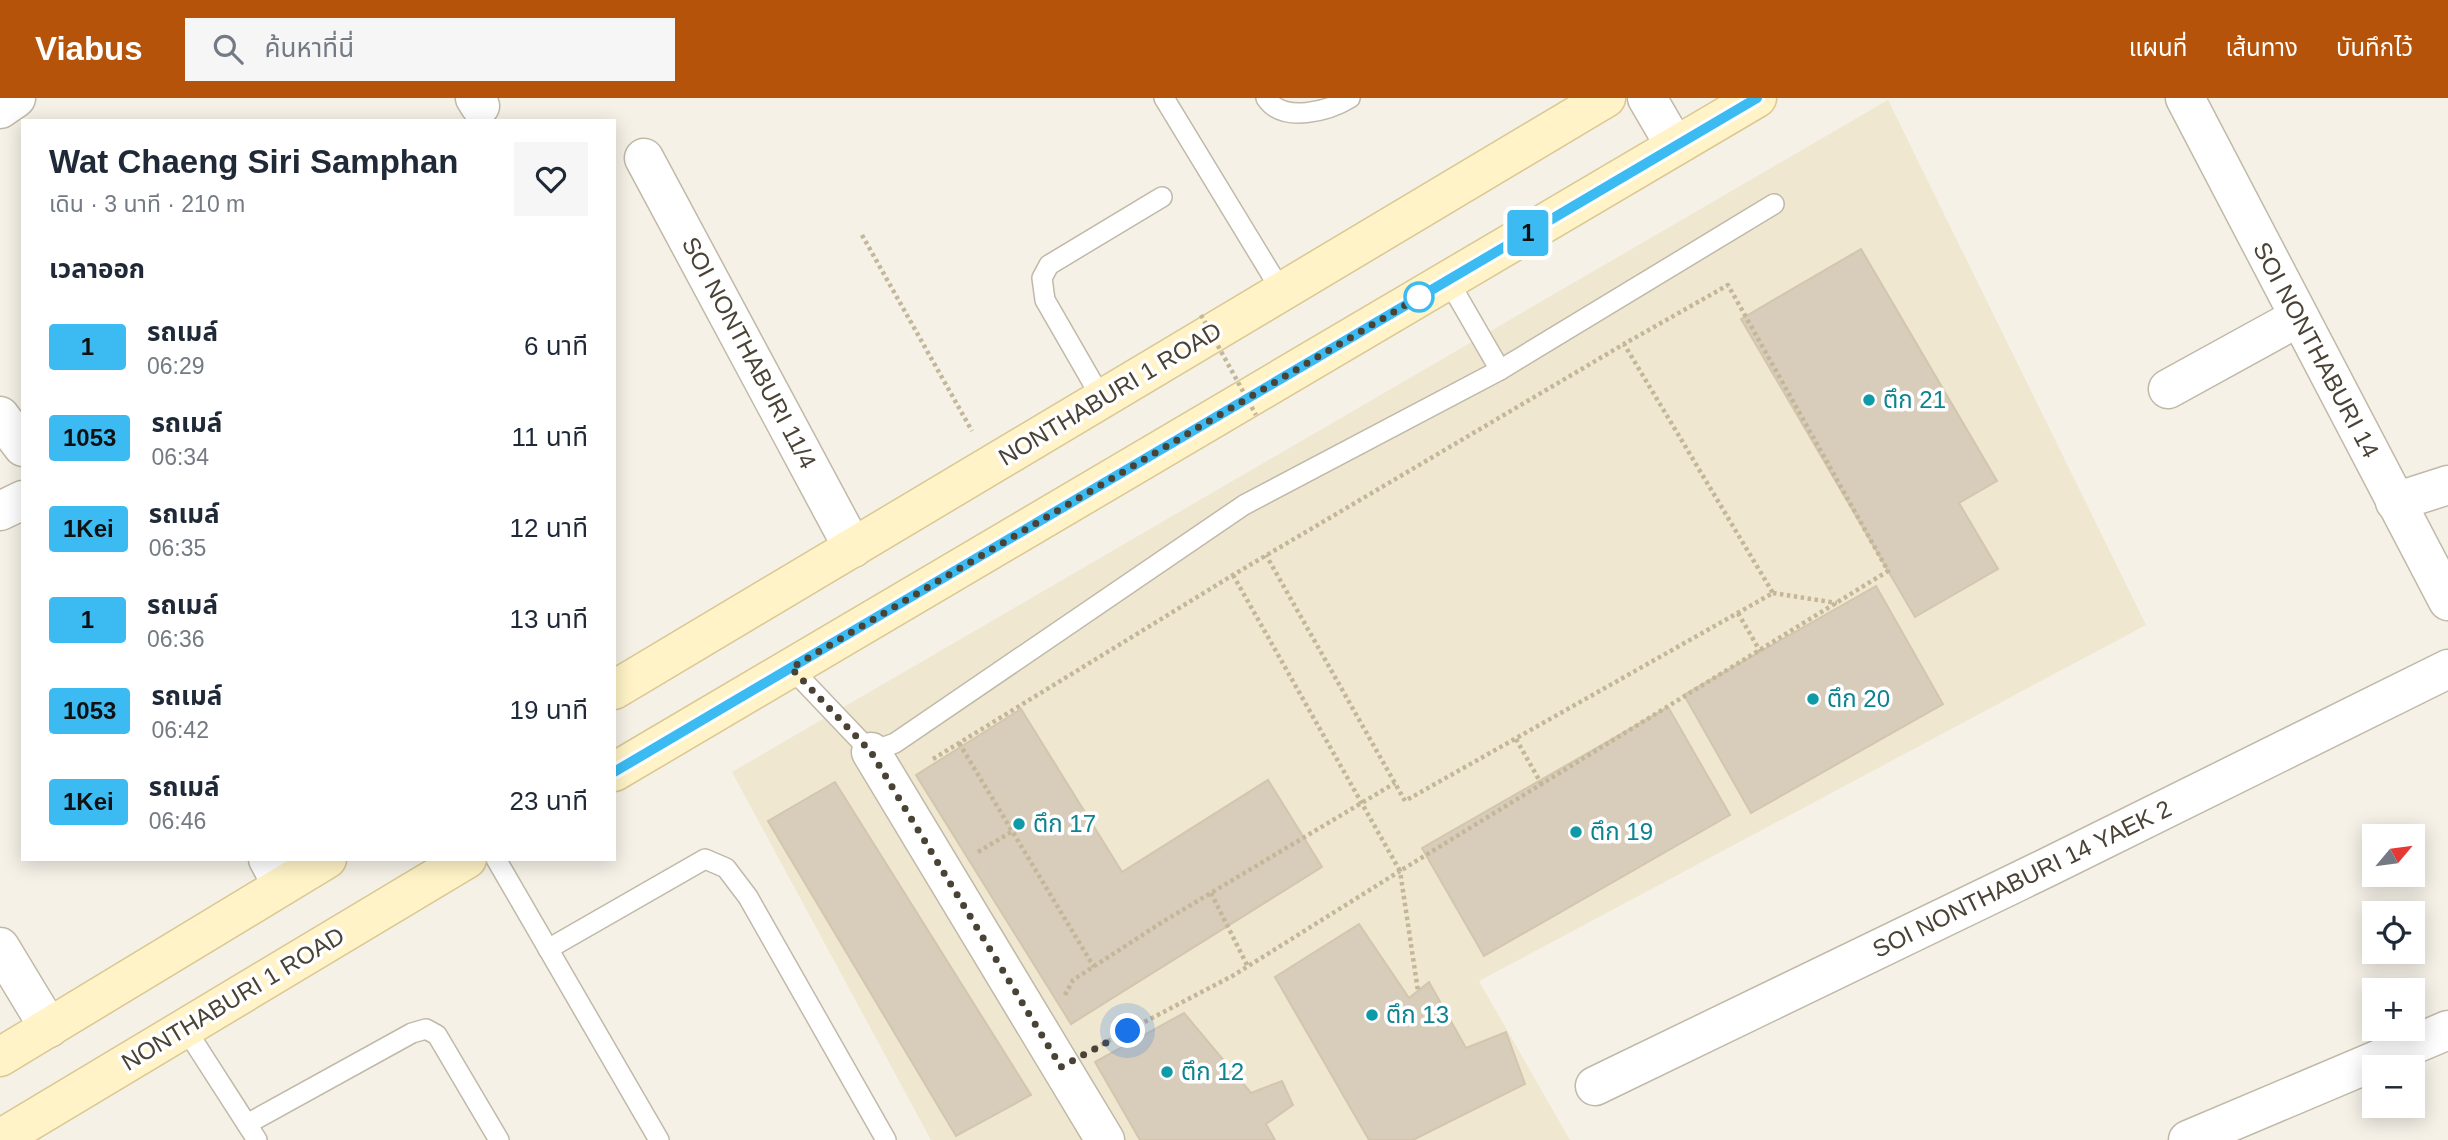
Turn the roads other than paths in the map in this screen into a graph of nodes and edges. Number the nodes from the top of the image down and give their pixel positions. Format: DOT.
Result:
graph roads {
  1 [pos="16,98"];
  2 [pos="1164,98"];
  3 [pos="1266,98"];
  4 [pos="1350,98"];
  5 [pos="1606,98"];
  6 [pos="1647,98"];
  7 [pos="1757,98"];
  8 [pos="2185,98"];
  9 [pos="0,109"];
  10 [pos="1675,146"];
  11 [pos="644,158"];
  12 [pos="1162,197"];
  13 [pos="1774,204"];
  14 [pos="1448,280"];
  15 [pos="1282,292"];
  16 [pos="2299,317"];
  17 [pos="1500,370"];
  18 [pos="2168,389"];
  19 [pos="1102,399"];
  20 [pos="0,416"];
  21 [pos="21,444"];
  22 [pos="2448,485"];
  23 [pos="21,501"];
  24 [pos="0,511"];
  25 [pos="2448,511"];
  26 [pos="2401,514"];
  27 [pos="853,548"];
  28 [pos="2448,601"];
  29 [pos="791,668"];
  30 [pos="2448,669"];
  31 [pos="616,689"];
  32 [pos="880,768"];
  33 [pos="616,771"];
  34 [pos="319,861"];
  35 [pos="464,861"];
  36 [pos="497,861"];
  37 [pos="275,872"];
  38 [pos="0,947"];
  39 [pos="548,949"];
  40 [pos="49,1028"];
  41 [pos="185,1028"];
  42 [pos="2448,1030"];
  43 [pos="0,1057"];
  44 [pos="1595,1086"];
  45 [pos="252,1132"];
  46 [pos="0,1139"];
  47 [pos="499,1140"];
  48 [pos="659,1140"];
  49 [pos="886,1140"];
  50 [pos="1105,1140"];
  51 [pos="2188,1140"];
  1 -- 9 [label="street"];
  2 -- 15 [label="lane"];
  3 -- 4 [label="lane"];
  5 -- 15 [label="main road, NONTHABURI 1 ROAD"];
  6 -- 10 [label="street"];
  7 -- 10 [label="main road"];
  8 -- 16 [label="street, SOI NONTHABURI 14"];
  10 -- 14 [label="main road"];
  11 -- 27 [label="street, SOI NONTHABURI 11/4"];
  12 -- 19 [label="lane"];
  13 -- 17 [label="lane"];
  14 -- 17 [label="lane"];
  14 -- 29 [label="main road"];
  15 -- 19 [label="main road, NONTHABURI 1 ROAD"];
  16 -- 18 [label="street"];
  16 -- 26 [label="street, SOI NONTHABURI 14"];
  17 -- 32 [label="lane"];
  19 -- 27 [label="main road, NONTHABURI 1 ROAD"];
  20 -- 21 [label="street"];
  22 -- 26 [label="street"];
  23 -- 24 [label="street"];
  25 -- 26 [label="street"];
  26 -- 28 [label="street, SOI NONTHABURI 14"];
  27 -- 31 [label="main road, NONTHABURI 1 ROAD"];
  29 -- 32 [label="lane"];
  29 -- 33 [label="main road"];
  30 -- 44 [label="street, SOI NONTHABURI 14 YAEK 2"];
  32 -- 50 [label="street"];
  34 -- 37 [label="main road"];
  35 -- 41 [label="main road, NONTHABURI 1 ROAD"];
  36 -- 39 [label="lane"];
  37 -- 40 [label="main road"];
  38 -- 40 [label="street"];
  39 -- 48 [label="lane"];
  39 -- 49 [label="lane"];
  40 -- 43 [label="main road"];
  41 -- 45 [label="lane"];
  41 -- 46 [label="main road, NONTHABURI 1 ROAD"];
  42 -- 51 [label="street"];
  45 -- 47 [label="lane"];
}
